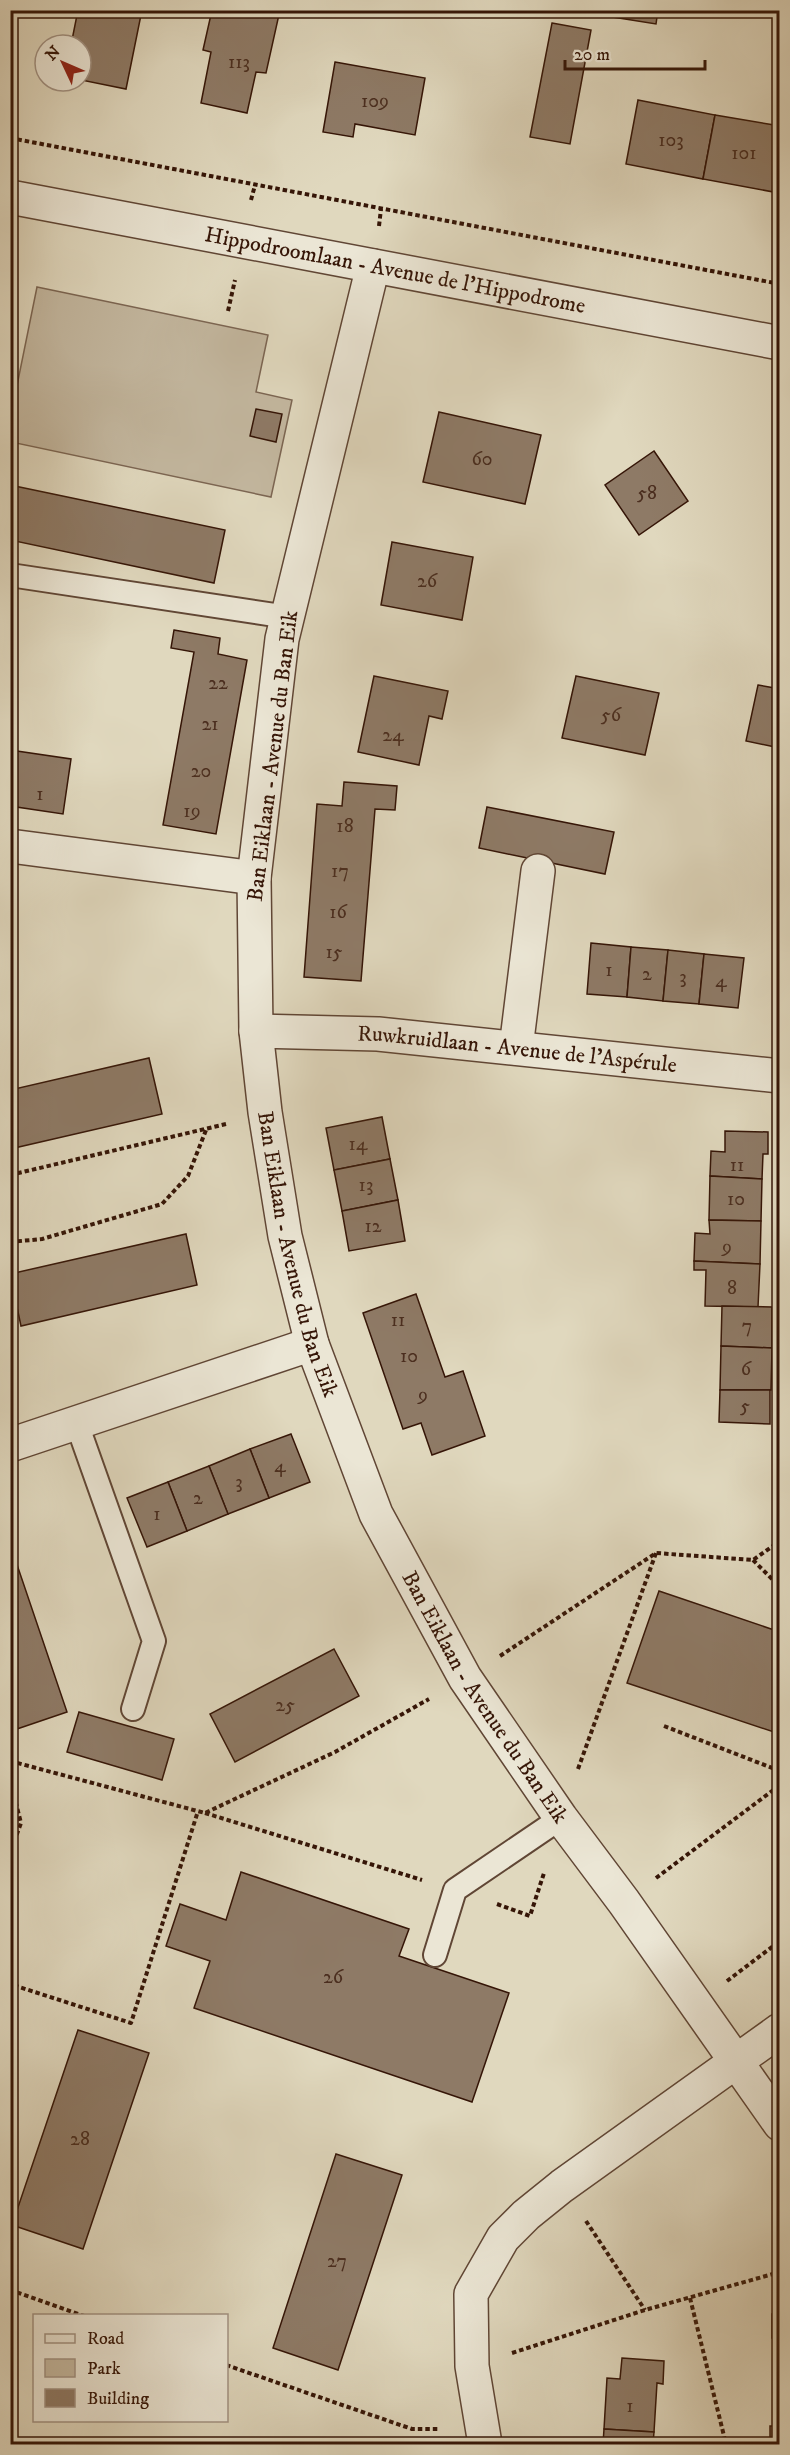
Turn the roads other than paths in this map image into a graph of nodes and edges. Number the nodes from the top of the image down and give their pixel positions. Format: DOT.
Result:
graph roads {
  1 [pos="10,197"];
  2 [pos="373,266"];
  3 [pos="780,343"];
  4 [pos="10,575"];
  5 [pos="288,617"];
  6 [pos="10,846"];
  7 [pos="538,871"];
  8 [pos="254,879"];
  9 [pos="256,1031"];
  10 [pos="516,1048"];
  11 [pos="780,1076"];
  12 [pos="312,1344"];
  13 [pos="77,1424"];
  14 [pos="10,1445"];
  15 [pos="133,1709"];
  16 [pos="561,1818"];
  17 [pos="435,1955"];
  18 [pos="780,2030"];
  19 [pos="734,2061"];
  20 [pos="780,2124"];
  21 [pos="484,2437"];
  1 -- 2 [label="street, Hippodroomlaan - Avenue de l'Hippodrome"];
  2 -- 3 [label="street, Hippodroomlaan - Avenue de l'Hippodrome"];
  2 -- 5 [label="street, Ban Eiklaan - Avenue du Ban Eik"];
  4 -- 5 [label="lane"];
  5 -- 8 [label="street, Ban Eiklaan - Avenue du Ban Eik"];
  6 -- 8 [label="street"];
  7 -- 10 [label="street"];
  8 -- 9 [label="street, Ban Eiklaan - Avenue du Ban Eik"];
  9 -- 10 [label="street, Ruwkruidlaan - Avenue de l'Aspérule"];
  9 -- 12 [label="street, Ban Eiklaan - Avenue du Ban Eik"];
  10 -- 11 [label="street, Ruwkruidlaan - Avenue de l'Aspérule"];
  12 -- 13 [label="street"];
  12 -- 16 [label="street, Ban Eiklaan - Avenue du Ban Eik"];
  13 -- 14 [label="street"];
  13 -- 15 [label="lane"];
  16 -- 17 [label="lane"];
  16 -- 19 [label="street, Ban Eiklaan - Avenue du Ban Eik"];
  18 -- 19 [label="street"];
  19 -- 20 [label="street, Ban Eiklaan - Avenue du Ban Eik"];
  19 -- 21 [label="street"];
}
